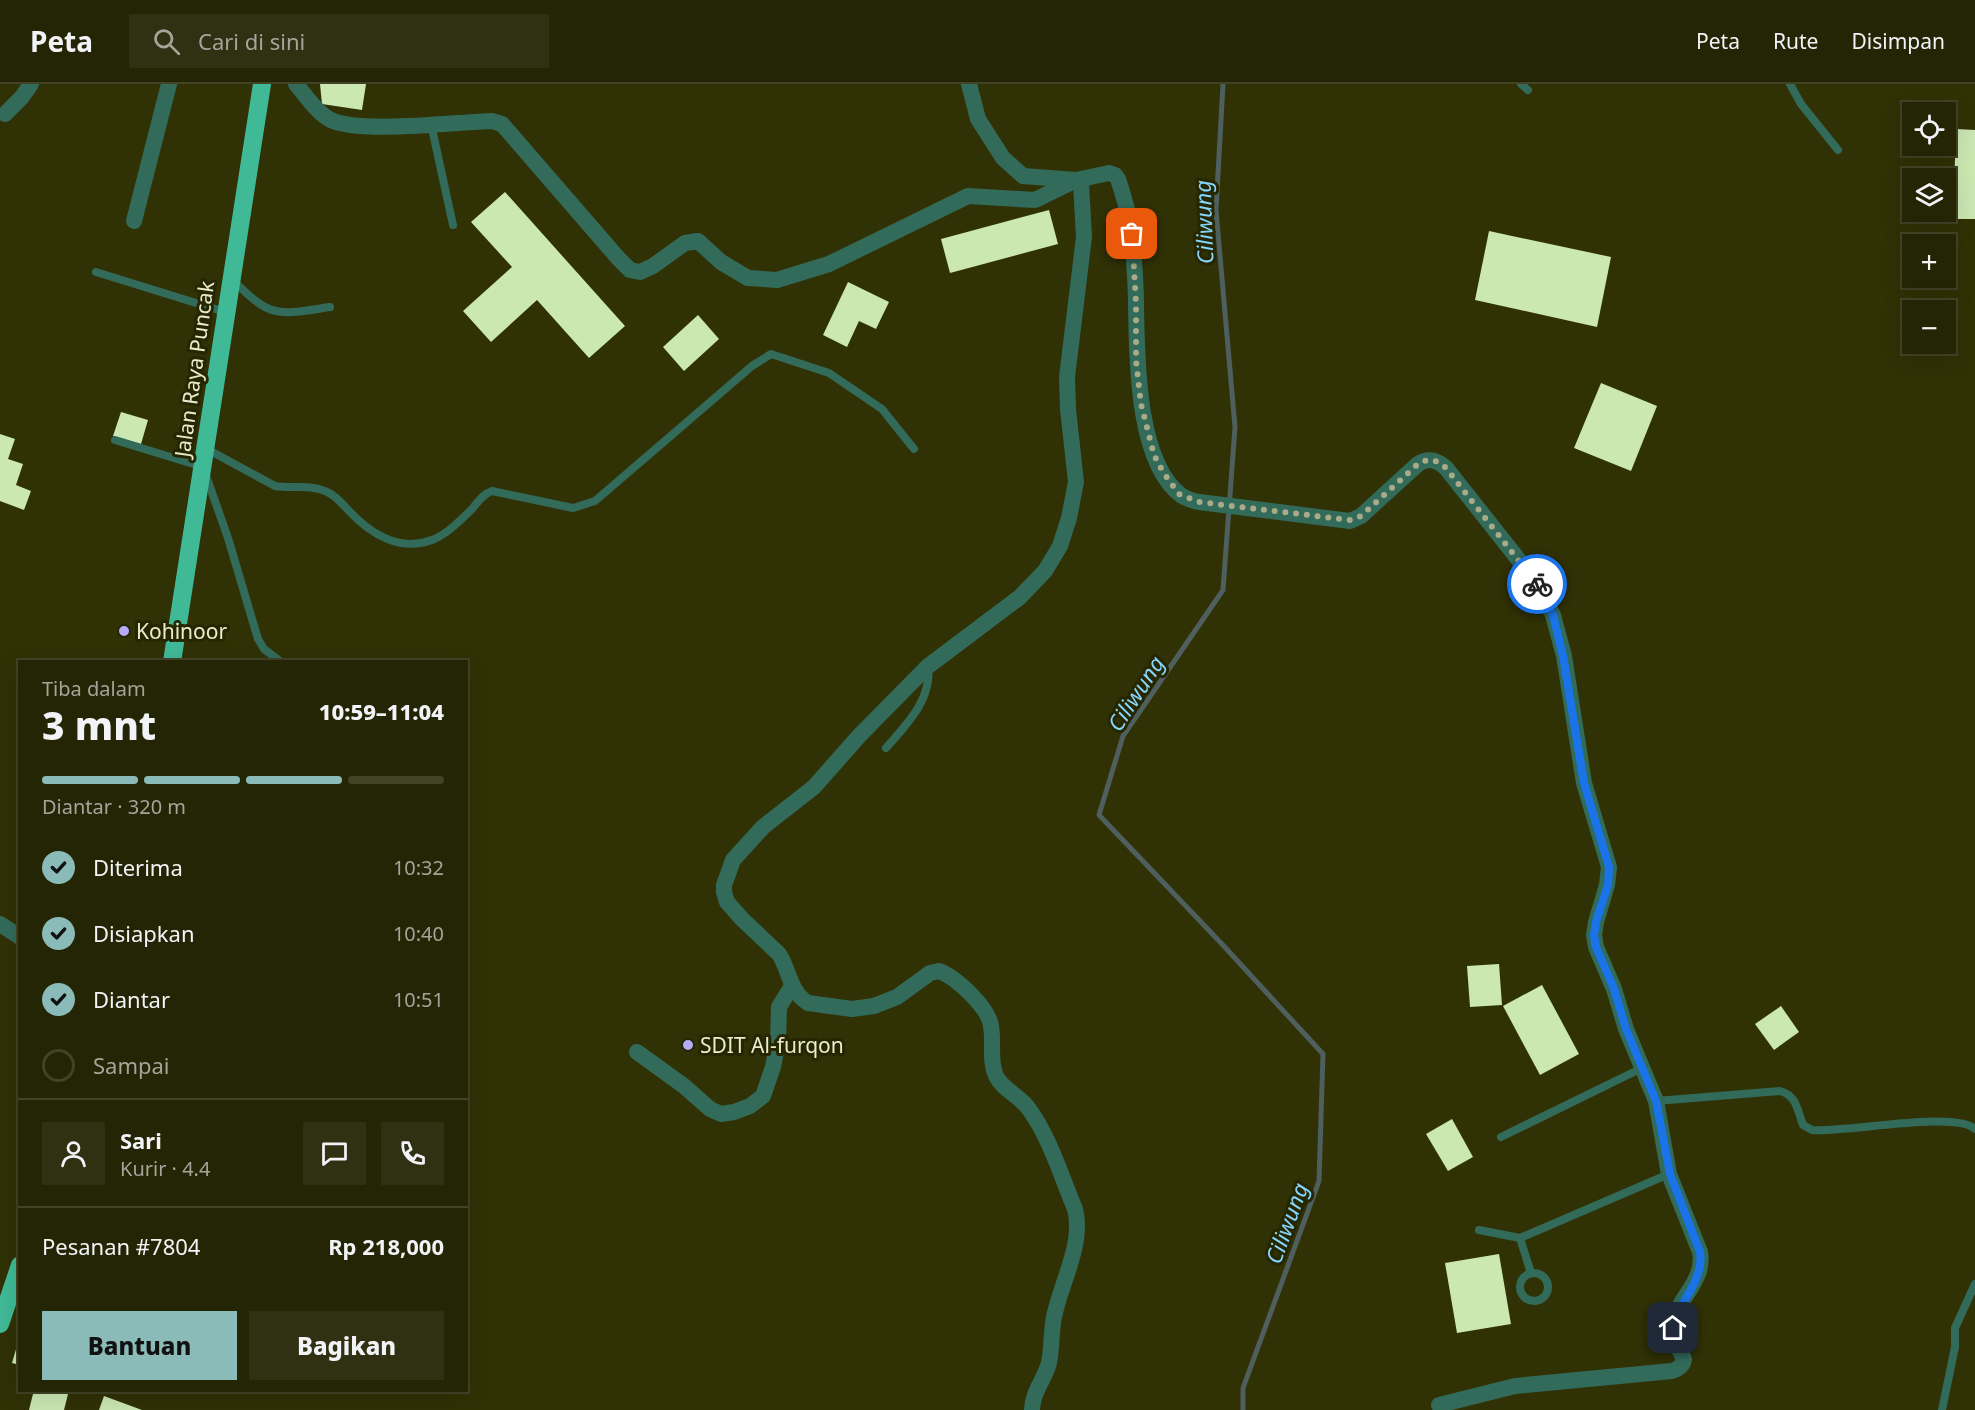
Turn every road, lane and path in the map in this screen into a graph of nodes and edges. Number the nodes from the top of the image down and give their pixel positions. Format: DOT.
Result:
graph roads {
  1 [pos="31,84"];
  2 [pos="169,84"];
  3 [pos="296,84"];
  4 [pos="969,84"];
  5 [pos="1790,84"];
  6 [pos="259,86"];
  7 [pos="5,114"];
  8 [pos="430,124"];
  9 [pos="1838,150"];
  10 [pos="1076,180"];
  11 [pos="134,221"];
  12 [pos="453,225"];
  13 [pos="96,272"];
  14 [pos="230,277"];
  15 [pos="330,307"];
  16 [pos="225,312"];
  17 [pos="116,440"];
  18 [pos="206,448"];
  19 [pos="914,449"];
  20 [pos="203,466"];
  21 [pos="172,660"];
  22 [pos="278,660"];
  23 [pos="927,667"];
  24 [pos="886,748"];
  25 [pos="0,924"];
  26 [pos="18,936"];
  27 [pos="792,986"];
  28 [pos="637,1052"];
  29 [pos="1642,1068"];
  30 [pos="1656,1101"];
  31 [pos="1975,1129"];
  32 [pos="1501,1137"];
  33 [pos="1670,1174"];
  34 [pos="1479,1230"];
  35 [pos="1520,1238"];
  36 [pos="18,1271"];
  37 [pos="1531,1273"];
  38 [pos="1975,1284"];
  39 [pos="0,1324"];
  40 [pos="1439,1405"];
  41 [pos="1032,1410"];
  42 [pos="1942,1410"];
  1 -- 7 [label="street"];
  2 -- 11 [label="street"];
  3 -- 8 [label="street"];
  4 -- 10 [label="street"];
  5 -- 9 [label="lane"];
  6 -- 14 [label="highway, Jalan Raya Puncak"];
  8 -- 10 [label="street"];
  8 -- 12 [label="lane"];
  10 -- 23 [label="street"];
  10 -- 29 [label="street"];
  13 -- 16 [label="lane"];
  14 -- 15 [label="lane"];
  14 -- 16 [label="highway, Jalan Raya Puncak"];
  16 -- 18 [label="highway, Jalan Raya Puncak"];
  17 -- 20 [label="lane"];
  18 -- 19 [label="lane"];
  18 -- 20 [label="highway, Jalan Raya Puncak"];
  20 -- 21 [label="highway, Jalan Raya Puncak"];
  20 -- 22 [label="lane"];
  23 -- 24 [label="lane"];
  23 -- 27 [label="street"];
  25 -- 26 [label="street"];
  27 -- 28 [label="street"];
  27 -- 41 [label="street"];
  29 -- 30 [label="street"];
  29 -- 32 [label="lane"];
  30 -- 31 [label="lane"];
  30 -- 33 [label="street"];
  33 -- 35 [label="lane"];
  33 -- 40 [label="street"];
  34 -- 35 [label="lane"];
  35 -- 37 [label="lane"];
  36 -- 39 [label="highway"];
  38 -- 42 [label="lane"];
}
